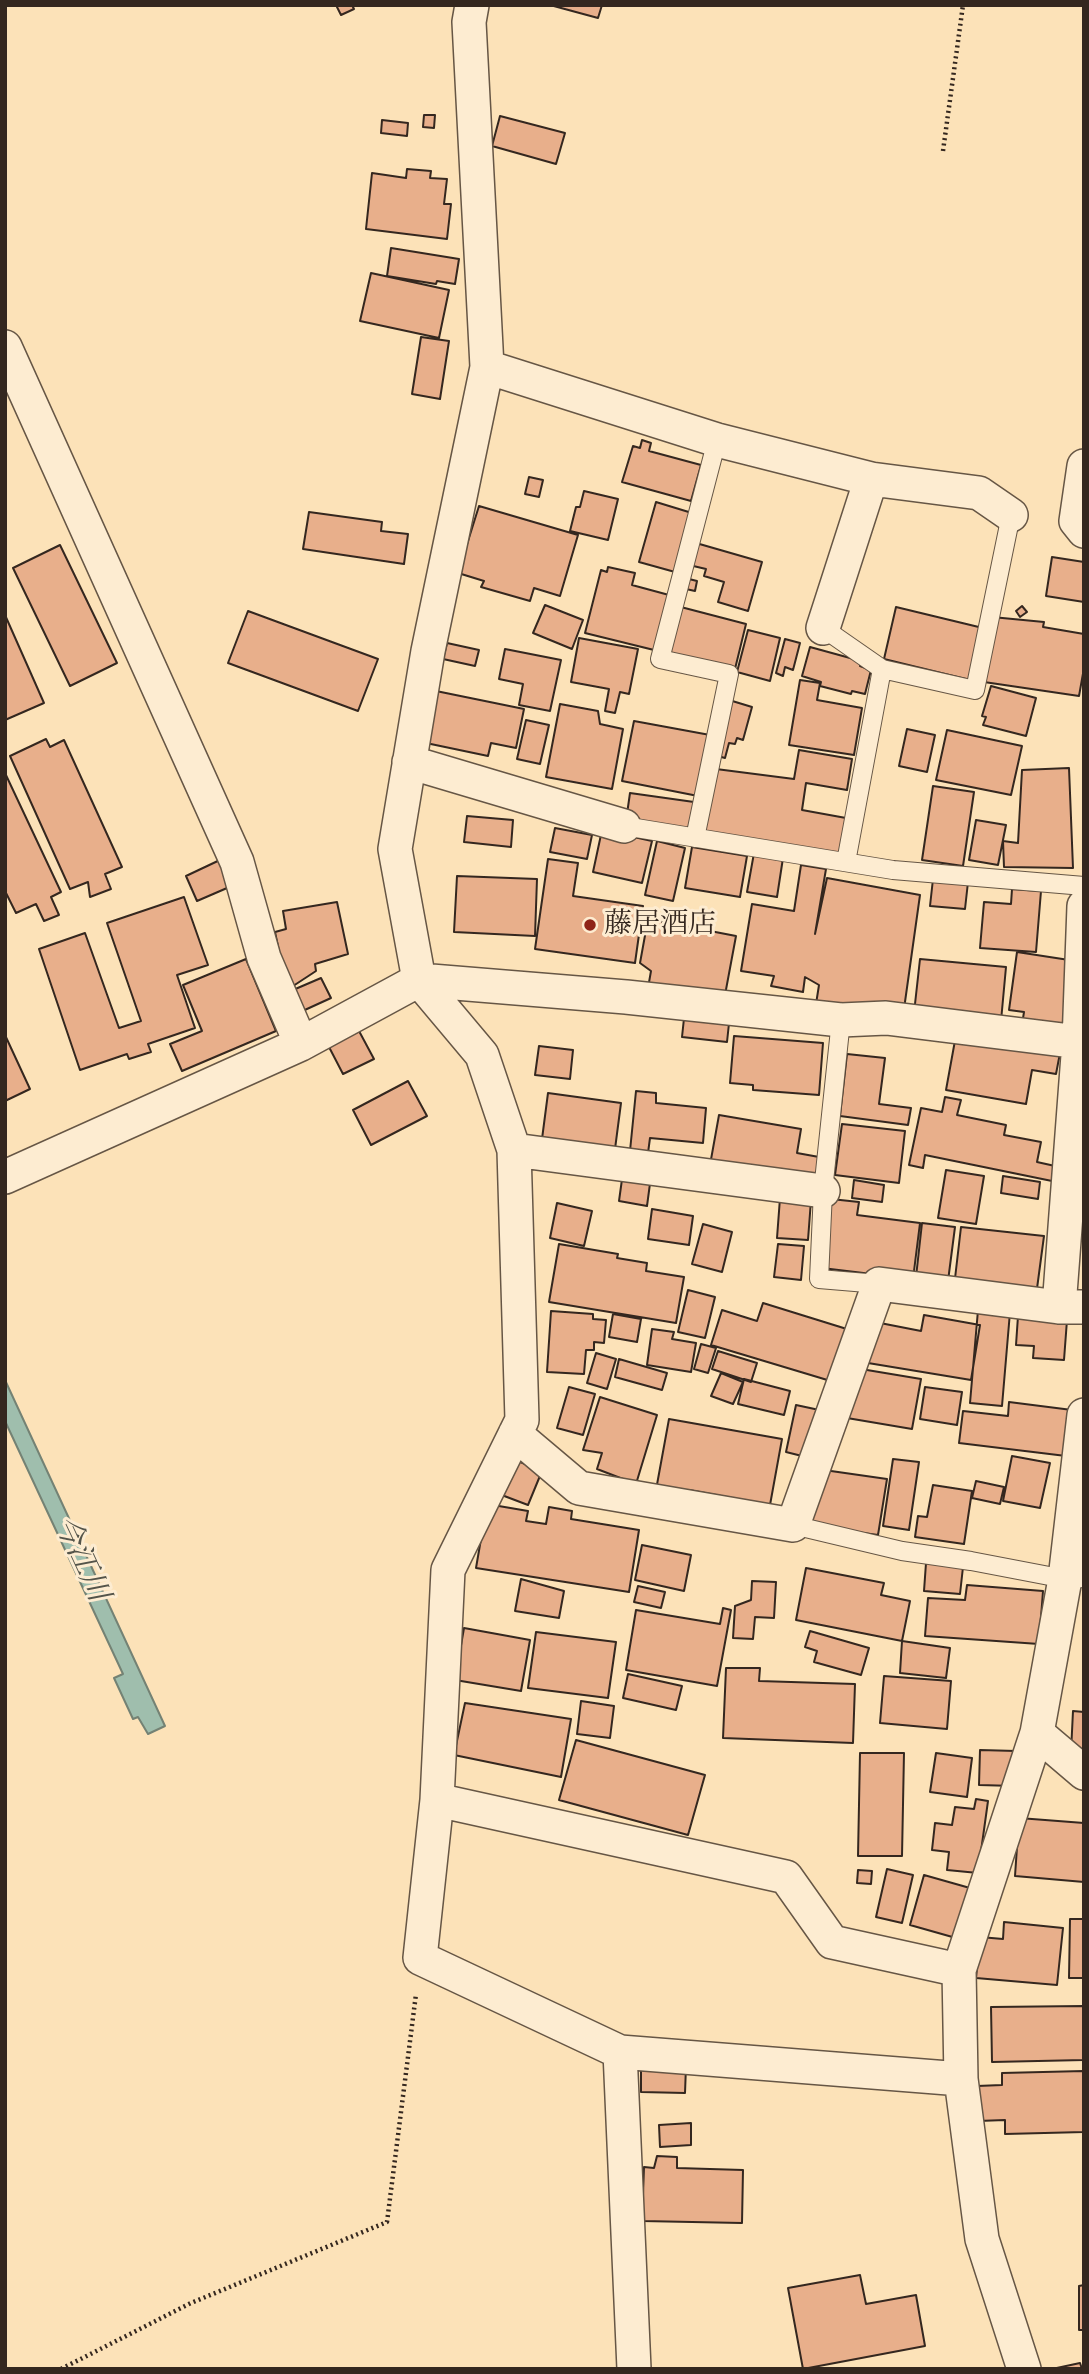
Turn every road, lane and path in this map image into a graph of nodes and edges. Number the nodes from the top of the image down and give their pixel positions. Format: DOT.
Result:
graph roads {
  1 [pos="472,5"];
  2 [pos="963,5"];
  3 [pos="943,150"];
  4 [pos="5,347"];
  5 [pos="487,367"];
  6 [pos="717,440"];
  7 [pos="1084,466"];
  8 [pos="871,479"];
  9 [pos="1011,515"];
  10 [pos="1084,531"];
  11 [pos="823,628"];
  12 [pos="882,669"];
  13 [pos="409,762"];
  14 [pos="624,826"];
  15 [pos="695,838"];
  16 [pos="846,862"];
  17 [pos="1084,886"];
  18 [pos="1084,906"];
  19 [pos="419,980"];
  20 [pos="841,1020"];
  21 [pos="1079,1042"];
  22 [pos="301,1044"];
  23 [pos="514,1150"];
  24 [pos="5,1177"];
  25 [pos="822,1191"];
  26 [pos="878,1284"];
  27 [pos="1071,1307"];
  28 [pos="1084,1415"];
  29 [pos="515,1434"];
  30 [pos="793,1525"];
  31 [pos="1074,1579"];
  32 [pos="1037,1733"];
  33 [pos="1084,1773"];
  34 [pos="437,1800"];
  35 [pos="420,1958"];
  36 [pos="959,1970"];
  37 [pos="620,2052"];
  38 [pos="961,2079"];
  39 [pos="61,2369"];
  40 [pos="634,2369"];
  41 [pos="1024,2369"];
  1 -- 5 [label="street"];
  2 -- 3 [label="path"];
  4 -- 22 [label="street"];
  5 -- 6 [label="street"];
  5 -- 13 [label="street"];
  6 -- 8 [label="street"];
  6 -- 15 [label="lane"];
  7 -- 10 [label="street"];
  8 -- 9 [label="street"];
  8 -- 11 [label="street"];
  9 -- 12 [label="lane"];
  11 -- 12 [label="lane"];
  12 -- 16 [label="lane"];
  13 -- 14 [label="street"];
  13 -- 19 [label="street"];
  14 -- 15 [label="lane"];
  15 -- 16 [label="lane"];
  16 -- 17 [label="lane"];
  18 -- 21 [label="street"];
  19 -- 20 [label="street"];
  19 -- 22 [label="street"];
  19 -- 23 [label="street"];
  20 -- 21 [label="street"];
  20 -- 25 [label="lane"];
  21 -- 27 [label="street"];
  22 -- 24 [label="street"];
  23 -- 25 [label="street"];
  23 -- 29 [label="street"];
  25 -- 26 [label="lane"];
  26 -- 27 [label="street"];
  26 -- 30 [label="street"];
  28 -- 31 [label="street"];
  29 -- 30 [label="street"];
  29 -- 34 [label="street"];
  30 -- 31 [label="lane"];
  31 -- 32 [label="street"];
  32 -- 33 [label="street"];
  32 -- 36 [label="street"];
  34 -- 35 [label="street"];
  34 -- 36 [label="street"];
  35 -- 37 [label="street"];
  35 -- 39 [label="path"];
  36 -- 38 [label="street"];
  37 -- 38 [label="street"];
  37 -- 40 [label="street"];
  38 -- 41 [label="street"];
}
